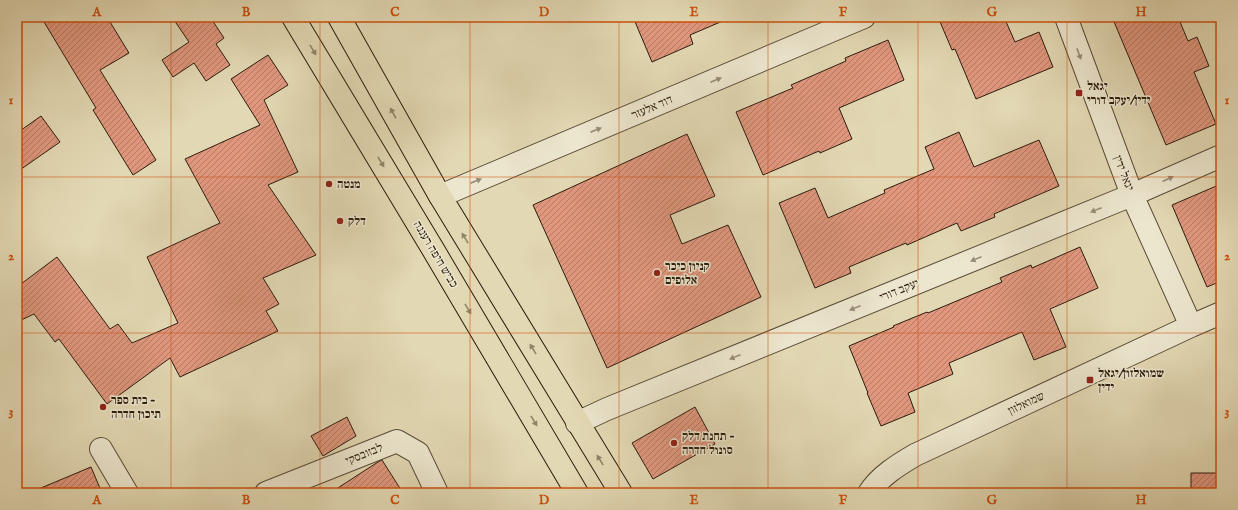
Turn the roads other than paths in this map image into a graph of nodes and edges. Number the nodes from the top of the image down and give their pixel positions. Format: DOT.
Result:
graph roads {
  1 [pos="293,17"];
  2 [pos="339,17"];
  3 [pos="864,17"];
  4 [pos="1066,17"];
  5 [pos="1221,156"];
  6 [pos="1132,195"];
  7 [pos="440,196"];
  8 [pos="1221,313"];
  9 [pos="1191,326"];
  10 [pos="577,423"];
  11 [pos="101,449"];
  12 [pos="127,493"];
  13 [pos="266,493"];
  14 [pos="437,493"];
  15 [pos="577,493"];
  16 [pos="621,493"];
  17 [pos="869,493"];
  1 -- 15 [label="highway, כביש חיפה רעננה, one-way"];
  7 -- 2 [label="highway, one-way"];
  7 -- 3 [label="street, דוד אלעזר, one-way"];
  4 -- 6 [label="street, יגאל ידין, one-way"];
  6 -- 5 [label="street, יעקב דורי, one-way"];
  6 -- 9 [label="street, יגאל ידין"];
  6 -- 10 [label="street, יעקב דורי, one-way"];
  10 -- 7 [label="highway, one-way"];
  8 -- 9 [label="street, שמואלזון"];
  9 -- 17 [label="street, שמואלזון"];
  16 -- 10 [label="highway, one-way"];
  11 -- 12 [label="street"];
  13 -- 14 [label="street, לבזובסקי"];
}
